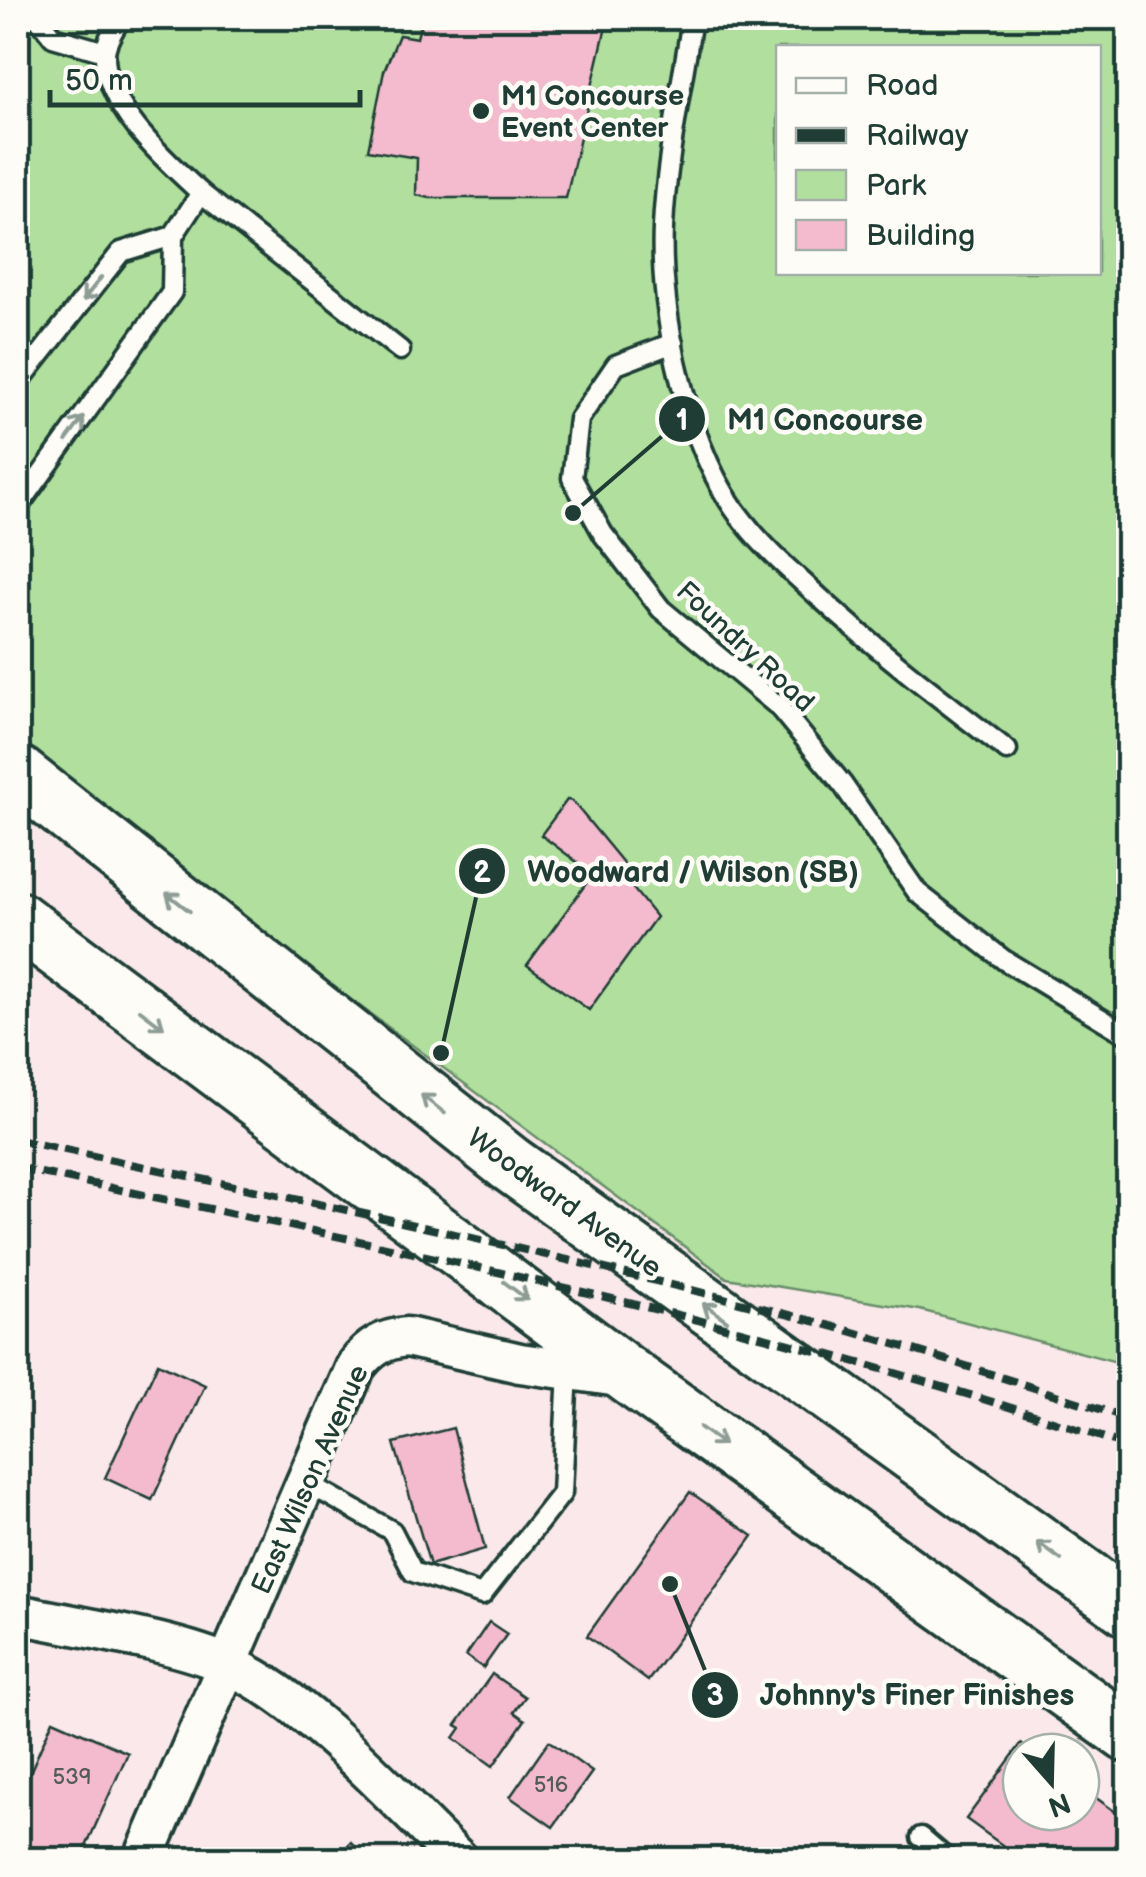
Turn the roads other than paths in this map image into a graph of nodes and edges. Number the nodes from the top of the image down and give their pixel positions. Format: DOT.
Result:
graph roads {
  1 [pos="38,18"];
  2 [pos="122,18"];
  3 [pos="692,18"];
  4 [pos="105,52"];
  5 [pos="201,194"];
  6 [pos="173,236"];
  7 [pos="673,343"];
  8 [pos="400,350"];
  9 [pos="18,383"];
  10 [pos="18,507"];
  11 [pos="1007,750"];
  12 [pos="18,774"];
  13 [pos="18,920"];
  14 [pos="1128,1035"];
  15 [pos="568,1370"];
  16 [pos="633,1380"];
  17 [pos="306,1482"];
  18 [pos="1128,1608"];
  19 [pos="18,1614"];
  20 [pos="228,1664"];
  21 [pos="1128,1734"];
  22 [pos="921,1837"];
  23 [pos="143,1860"];
  24 [pos="458,1860"];
  25 [pos="948,1860"];
  1 -- 4 [label="lane"];
  2 -- 4 [label="lane"];
  3 -- 7 [label="lane"];
  4 -- 5 [label="lane"];
  5 -- 6 [label="lane"];
  5 -- 8 [label="lane"];
  6 -- 9 [label="lane, one-way"];
  10 -- 6 [label="lane, one-way"];
  7 -- 11 [label="lane"];
  7 -- 14 [label="lane, Foundry Road"];
  18 -- 12 [label="main road, Woodward Avenue, one-way"];
  13 -- 16 [label="main road, one-way"];
  15 -- 16 [label="street, East Wilson Avenue"];
  15 -- 17 [label="street, East Wilson Avenue"];
  15 -- 17 [label="lane"];
  16 -- 21 [label="main road, one-way"];
  17 -- 20 [label="street, East Wilson Avenue"];
  19 -- 20 [label="street"];
  20 -- 23 [label="street, East Wilson Avenue"];
  20 -- 24 [label="street"];
  22 -- 25 [label="lane"];
}
